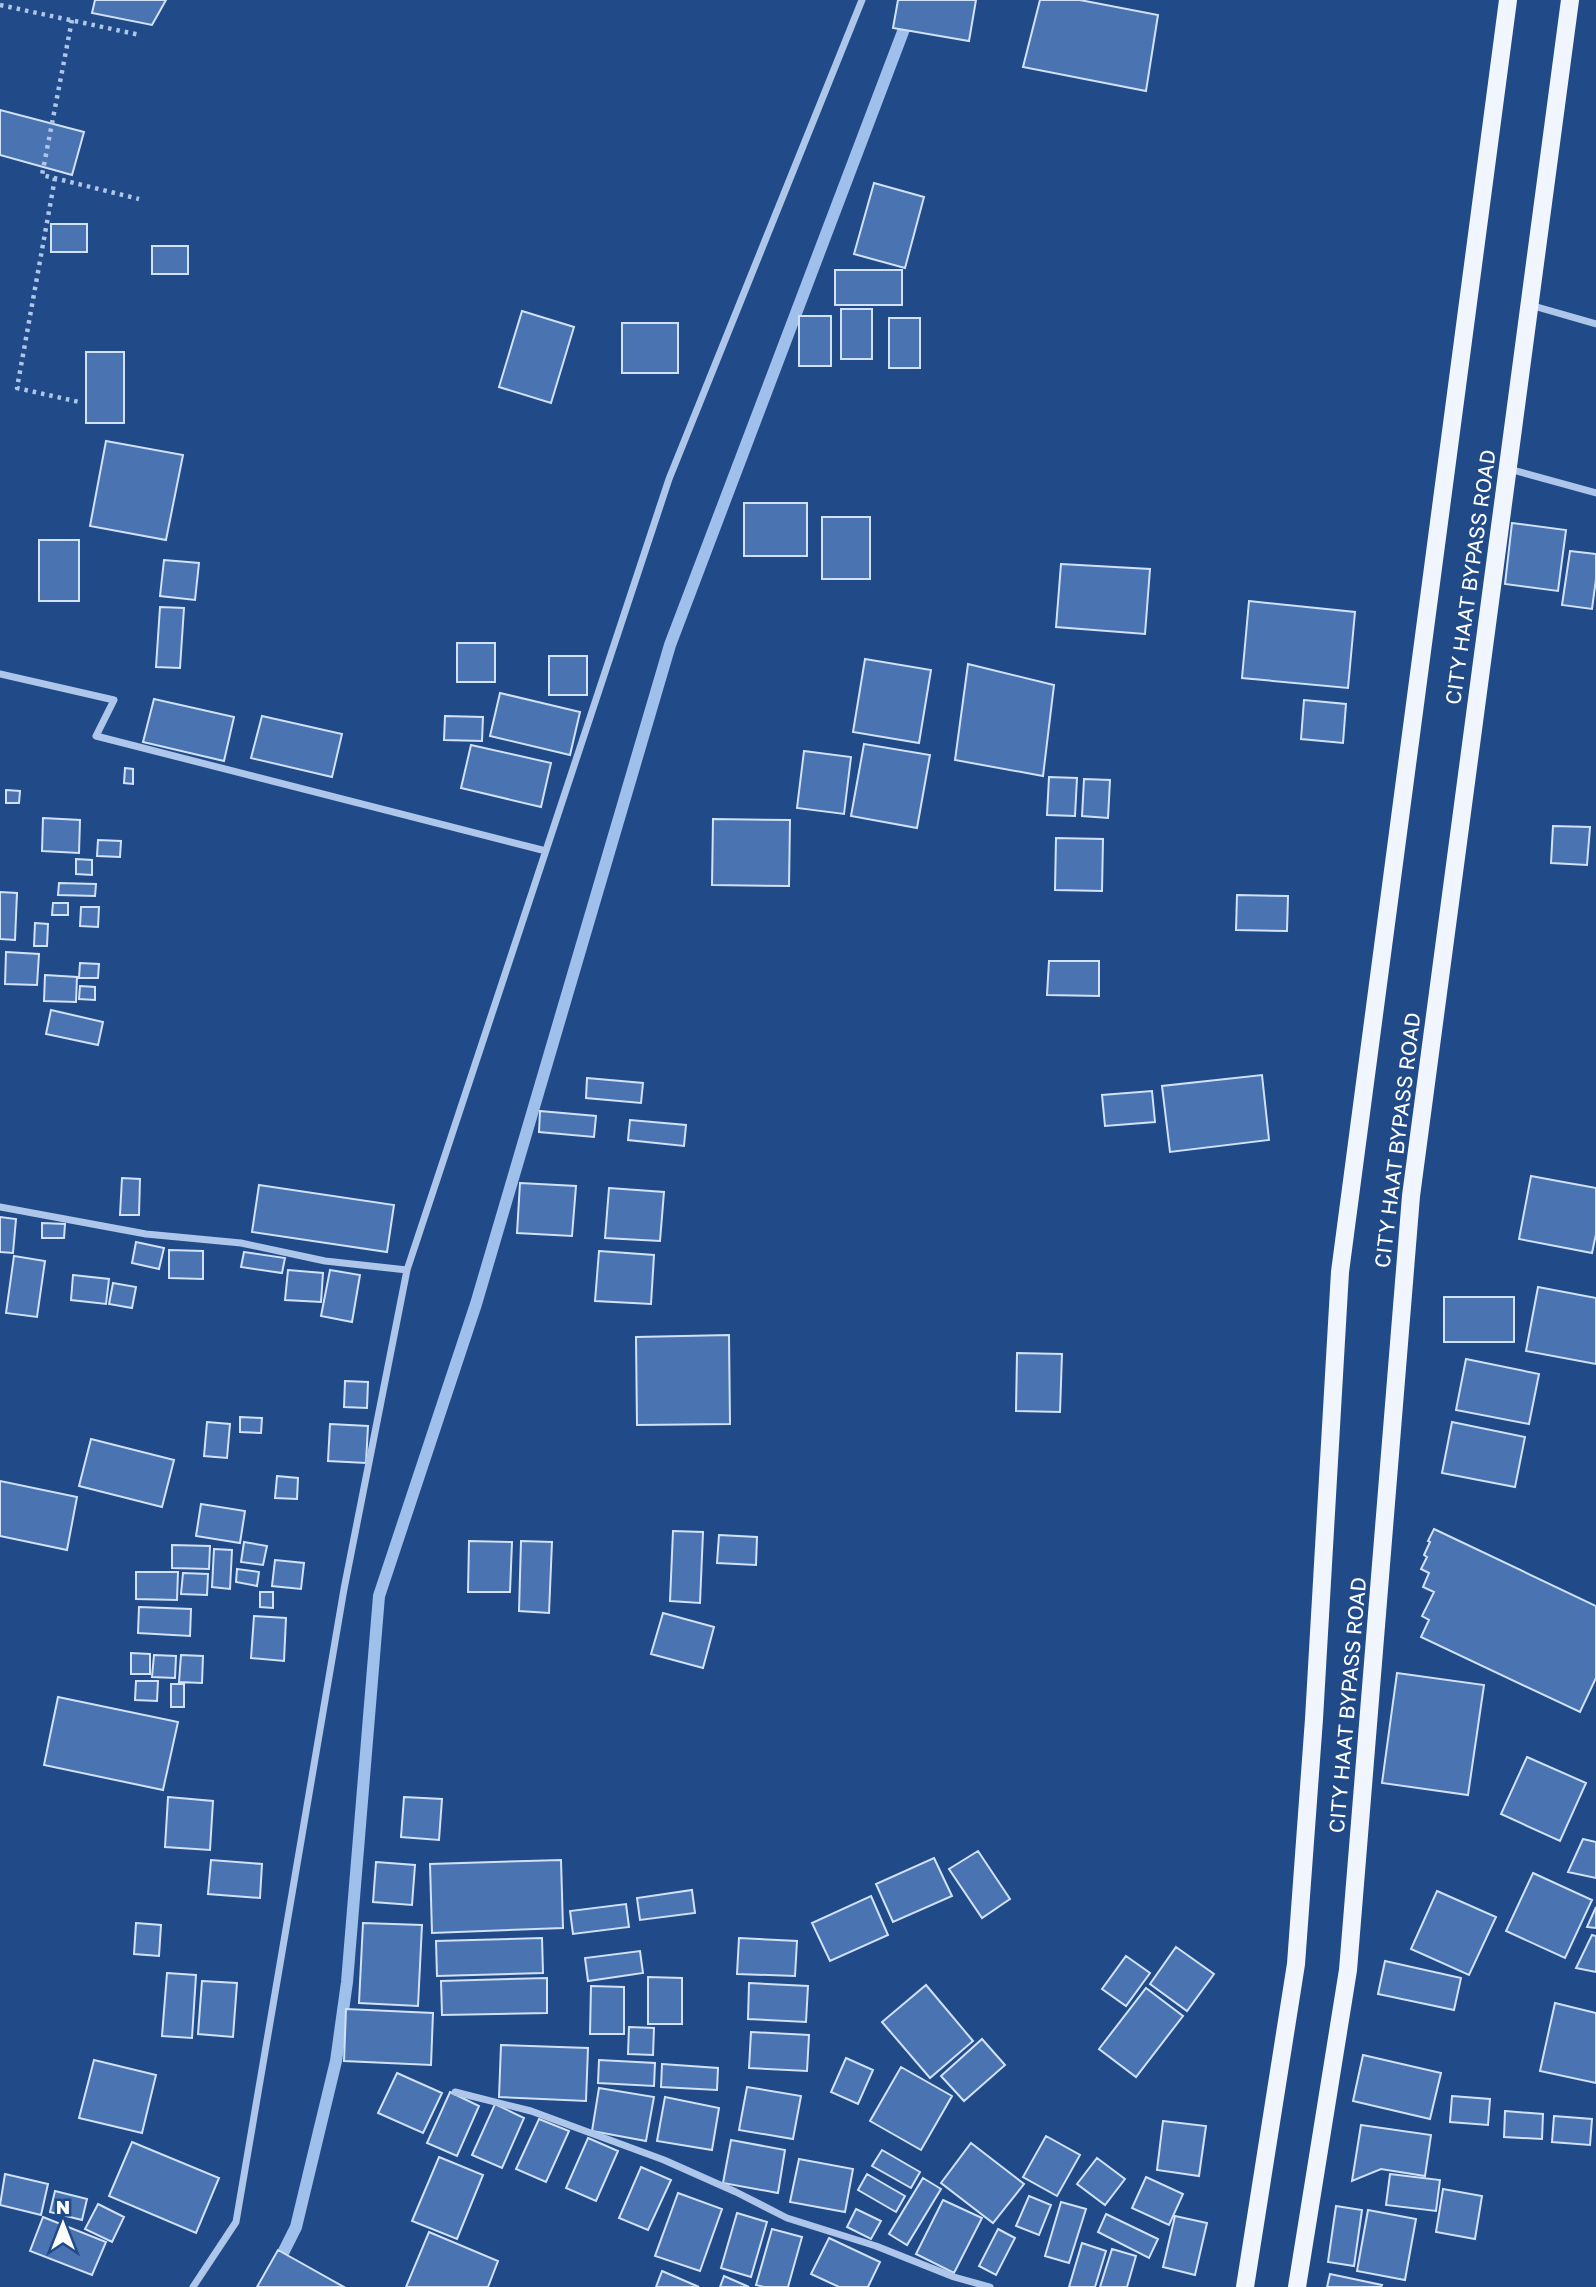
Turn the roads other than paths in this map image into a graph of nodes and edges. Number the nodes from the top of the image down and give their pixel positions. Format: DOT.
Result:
graph roads {
  1 [pos="862,0"];
  2 [pos="1508,0"];
  3 [pos="1570,0"];
  4 [pos="1530,305"];
  5 [pos="1596,324"];
  6 [pos="1509,468"];
  7 [pos="1596,493"];
  8 [pos="0,674"];
  9 [pos="546,851"];
  10 [pos="0,1207"];
  11 [pos="407,1270"];
  12 [pos="455,2092"];
  13 [pos="193,2287"];
  14 [pos="990,2287"];
  15 [pos="1245,2287"];
  16 [pos="1297,2287"];
  1 -- 9 [label="street"];
  2 -- 15 [label="main road, CITY HAAT BYPASS ROAD"];
  3 -- 4 [label="main road, CITY HAAT BYPASS ROAD"];
  4 -- 5 [label="street"];
  4 -- 6 [label="main road, CITY HAAT BYPASS ROAD"];
  6 -- 7 [label="street"];
  6 -- 16 [label="main road, CITY HAAT BYPASS ROAD"];
  8 -- 9 [label="street"];
  9 -- 11 [label="street"];
  10 -- 11 [label="street"];
  11 -- 13 [label="street"];
  12 -- 14 [label="street"];
}
